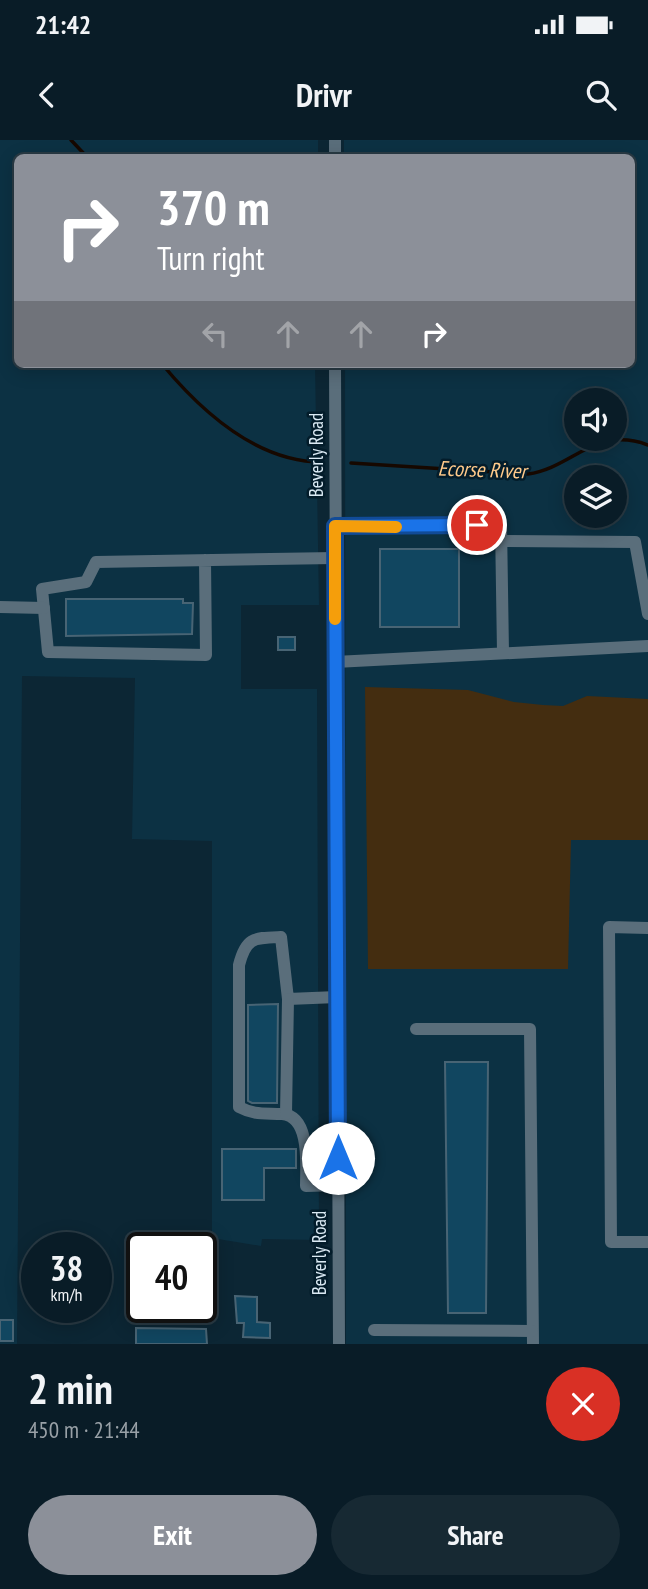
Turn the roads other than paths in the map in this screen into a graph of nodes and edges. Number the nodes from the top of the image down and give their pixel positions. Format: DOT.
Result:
graph roads {
  1 [pos="335,368"];
  2 [pos="335,526"];
  3 [pos="502,541"];
  4 [pos="335,558"];
  5 [pos="205,560"];
  6 [pos="0,607"];
  7 [pos="44,608"];
  8 [pos="648,614"];
  9 [pos="648,646"];
  10 [pos="503,653"];
  11 [pos="335,663"];
  12 [pos="648,928"];
  13 [pos="337,997"];
  14 [pos="288,999"];
  15 [pos="416,1029"];
  16 [pos="286,1114"];
  17 [pos="338,1185"];
  18 [pos="648,1242"];
  19 [pos="374,1330"];
  20 [pos="533,1338"];
  21 [pos="339,1344"];
  1 -- 2 [label="street, Beverly Road"];
  2 -- 3 [label="street"];
  2 -- 4 [label="street, Beverly Road"];
  3 -- 8 [label="street"];
  3 -- 10 [label="street"];
  4 -- 5 [label="street"];
  4 -- 11 [label="street, Beverly Road"];
  5 -- 7 [label="street"];
  5 -- 7 [label="street"];
  6 -- 7 [label="street"];
  9 -- 10 [label="street"];
  10 -- 11 [label="street"];
  11 -- 13 [label="street, Beverly Road"];
  12 -- 18 [label="street"];
  13 -- 14 [label="street"];
  13 -- 17 [label="street, Beverly Road"];
  14 -- 16 [label="street"];
  14 -- 16 [label="street"];
  15 -- 20 [label="street"];
  16 -- 17 [label="street"];
  17 -- 21 [label="street, Beverly Road"];
  19 -- 20 [label="street"];
}
